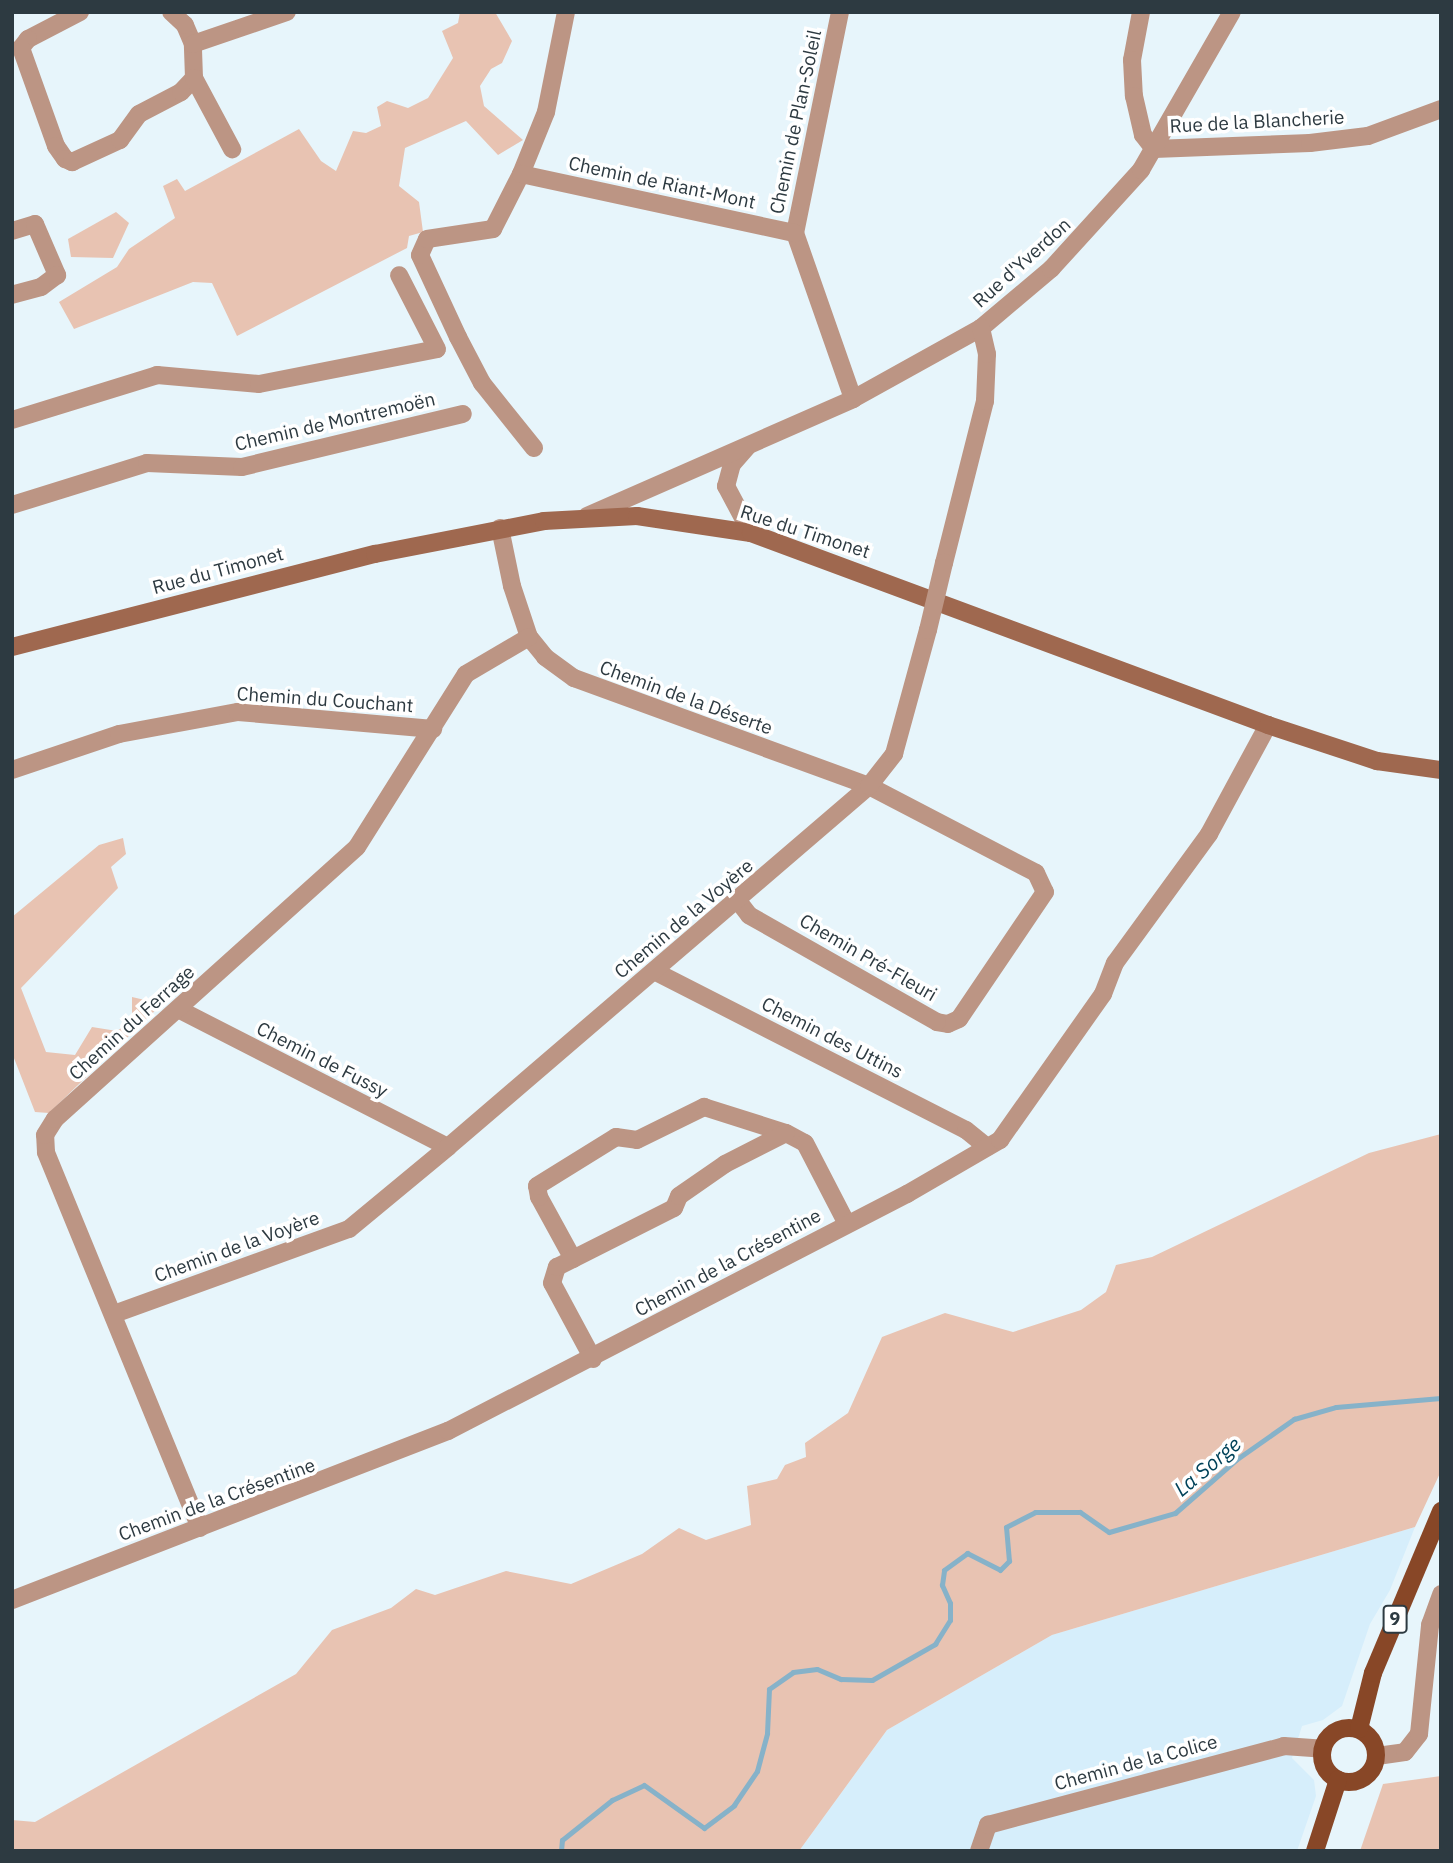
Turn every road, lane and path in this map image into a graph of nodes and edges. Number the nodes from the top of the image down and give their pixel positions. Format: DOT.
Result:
graph roads {
  1 [pos="80,12"];
  2 [pos="170,12"];
  3 [pos="287,12"];
  4 [pos="566,12"];
  5 [pos="840,12"];
  6 [pos="1141,12"];
  7 [pos="1232,12"];
  8 [pos="193,44"];
  9 [pos="17,48"];
  10 [pos="194,78"];
  11 [pos="1441,109"];
  12 [pos="232,149"];
  13 [pos="1154,149"];
  14 [pos="521,174"];
  15 [pos="12,231"];
  16 [pos="795,233"];
  17 [pos="399,275"];
  18 [pos="12,295"];
  19 [pos="981,328"];
  20 [pos="853,399"];
  21 [pos="463,414"];
  22 [pos="12,420"];
  23 [pos="749,445"];
  24 [pos="534,448"];
  25 [pos="12,505"];
  26 [pos="587,516"];
  27 [pos="500,528"];
  28 [pos="751,533"];
  29 [pos="529,637"];
  30 [pos="12,647"];
  31 [pos="1268,725"];
  32 [pos="433,729"];
  33 [pos="12,770"];
  34 [pos="1441,770"];
  35 [pos="869,786"];
  36 [pos="738,901"];
  37 [pos="654,971"];
  38 [pos="178,1009"];
  39 [pos="786,1133"];
  40 [pos="448,1147"];
  41 [pos="987,1147"];
  42 [pos="847,1224"];
  43 [pos="573,1258"];
  44 [pos="114,1314"];
  45 [pos="593,1359"];
  46 [pos="1441,1511"];
  47 [pos="200,1528"];
  48 [pos="1441,1594"];
  49 [pos="12,1600"];
  50 [pos="1359,1729"];
  51 [pos="1323,1749"];
  52 [pos="1377,1756"];
  53 [pos="1338,1780"];
  54 [pos="979,1851"];
  55 [pos="1315,1851"];
  1 -- 9 [label="street"];
  2 -- 8 [label="street"];
  3 -- 8 [label="street"];
  4 -- 14 [label="street"];
  5 -- 16 [label="street, Chemin de Plan-Soleil"];
  6 -- 13 [label="street"];
  7 -- 13 [label="street, Rue d'Yverdon"];
  8 -- 10 [label="street"];
  9 -- 10 [label="street"];
  10 -- 12 [label="street"];
  11 -- 13 [label="street, Rue de la Blancherie"];
  13 -- 19 [label="street, Rue d'Yverdon"];
  14 -- 16 [label="street, Chemin de Riant-Mont"];
  14 -- 24 [label="street"];
  15 -- 18 [label="street"];
  16 -- 20 [label="street, Chemin de Plan-Soleil"];
  17 -- 22 [label="street"];
  19 -- 20 [label="street, Rue d'Yverdon"];
  19 -- 35 [label="street, Chemin de la Voyère, bridge"];
  20 -- 23 [label="street, Rue d'Yverdon"];
  21 -- 25 [label="street, Chemin de Montremoën"];
  23 -- 26 [label="street, Rue d'Yverdon"];
  23 -- 28 [label="street"];
  26 -- 27 [label="main road, Rue du Timonet"];
  26 -- 28 [label="main road, Rue du Timonet"];
  27 -- 29 [label="street, Chemin de la Déserte"];
  27 -- 30 [label="main road, Rue du Timonet"];
  28 -- 31 [label="main road, Rue du Timonet"];
  29 -- 32 [label="street, Chemin du Ferrage"];
  29 -- 35 [label="street, Chemin de la Déserte"];
  31 -- 34 [label="main road, Rue du Timonet"];
  31 -- 41 [label="street, Chemin de la Crésentine"];
  32 -- 33 [label="street, Chemin du Couchant"];
  32 -- 38 [label="street, Chemin du Ferrage"];
  35 -- 36 [label="street, Chemin de la Voyère"];
  35 -- 36 [label="street, Chemin Pré-Fleuri"];
  36 -- 37 [label="street, Chemin de la Voyère"];
  37 -- 40 [label="street, Chemin de la Voyère"];
  37 -- 41 [label="street, Chemin des Uttins"];
  38 -- 40 [label="street, Chemin de Fussy"];
  38 -- 44 [label="street, Chemin du Ferrage"];
  39 -- 42 [label="street"];
  39 -- 43 [label="street"];
  39 -- 43 [label="street"];
  40 -- 44 [label="street, Chemin de la Voyère"];
  41 -- 42 [label="street, Chemin de la Crésentine"];
  42 -- 45 [label="street, Chemin de la Crésentine"];
  43 -- 45 [label="street"];
  44 -- 47 [label="street, Chemin du Ferrage"];
  45 -- 47 [label="street, Chemin de la Crésentine"];
  46 -- 50 [label="main road, 9"];
  47 -- 49 [label="street, Chemin de la Crésentine"];
  48 -- 52 [label="street"];
  50 -- 51 [label="main road"];
  50 -- 52 [label="main road"];
  51 -- 53 [label="main road"];
  51 -- 54 [label="street, Chemin de la Colice"];
  52 -- 53 [label="main road"];
  53 -- 55 [label="main road"];
}
